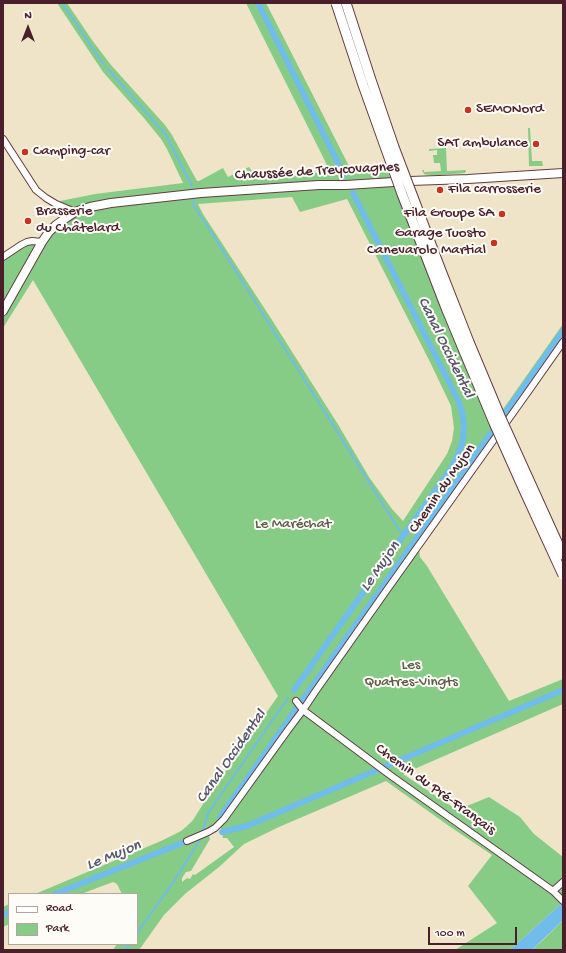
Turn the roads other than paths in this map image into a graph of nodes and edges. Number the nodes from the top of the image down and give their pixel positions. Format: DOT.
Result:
graph roads {
  1 [pos="336,3"];
  2 [pos="346,3"];
  3 [pos="3,139"];
  4 [pos="563,173"];
  5 [pos="75,212"];
  6 [pos="42,242"];
  7 [pos="3,256"];
  8 [pos="3,311"];
  9 [pos="563,342"];
  10 [pos="563,555"];
  11 [pos="563,575"];
  12 [pos="296,701"];
  13 [pos="303,710"];
  14 [pos="187,841"];
  15 [pos="563,882"];
  16 [pos="554,892"];
  17 [pos="563,901"];
  1 -- 11 [label="highway, bridge"];
  2 -- 10 [label="highway, bridge"];
  3 -- 5 [label="street"];
  4 -- 5 [label="main road, Chaussée de Treycovagnes"];
  5 -- 6 [label="main road, Chaussée de Treycovagnes"];
  6 -- 7 [label="street"];
  6 -- 8 [label="main road, Chaussée de Treycovagnes"];
  9 -- 13 [label="street, Chemin du Mujon"];
  12 -- 13 [label="street, Chemin du Pré-Français"];
  13 -- 14 [label="street, Chemin du Mujon"];
  13 -- 16 [label="street, Chemin du Pré-Français"];
  15 -- 16 [label="street"];
  16 -- 17 [label="street, Chemin du Pré-Français"];
}
